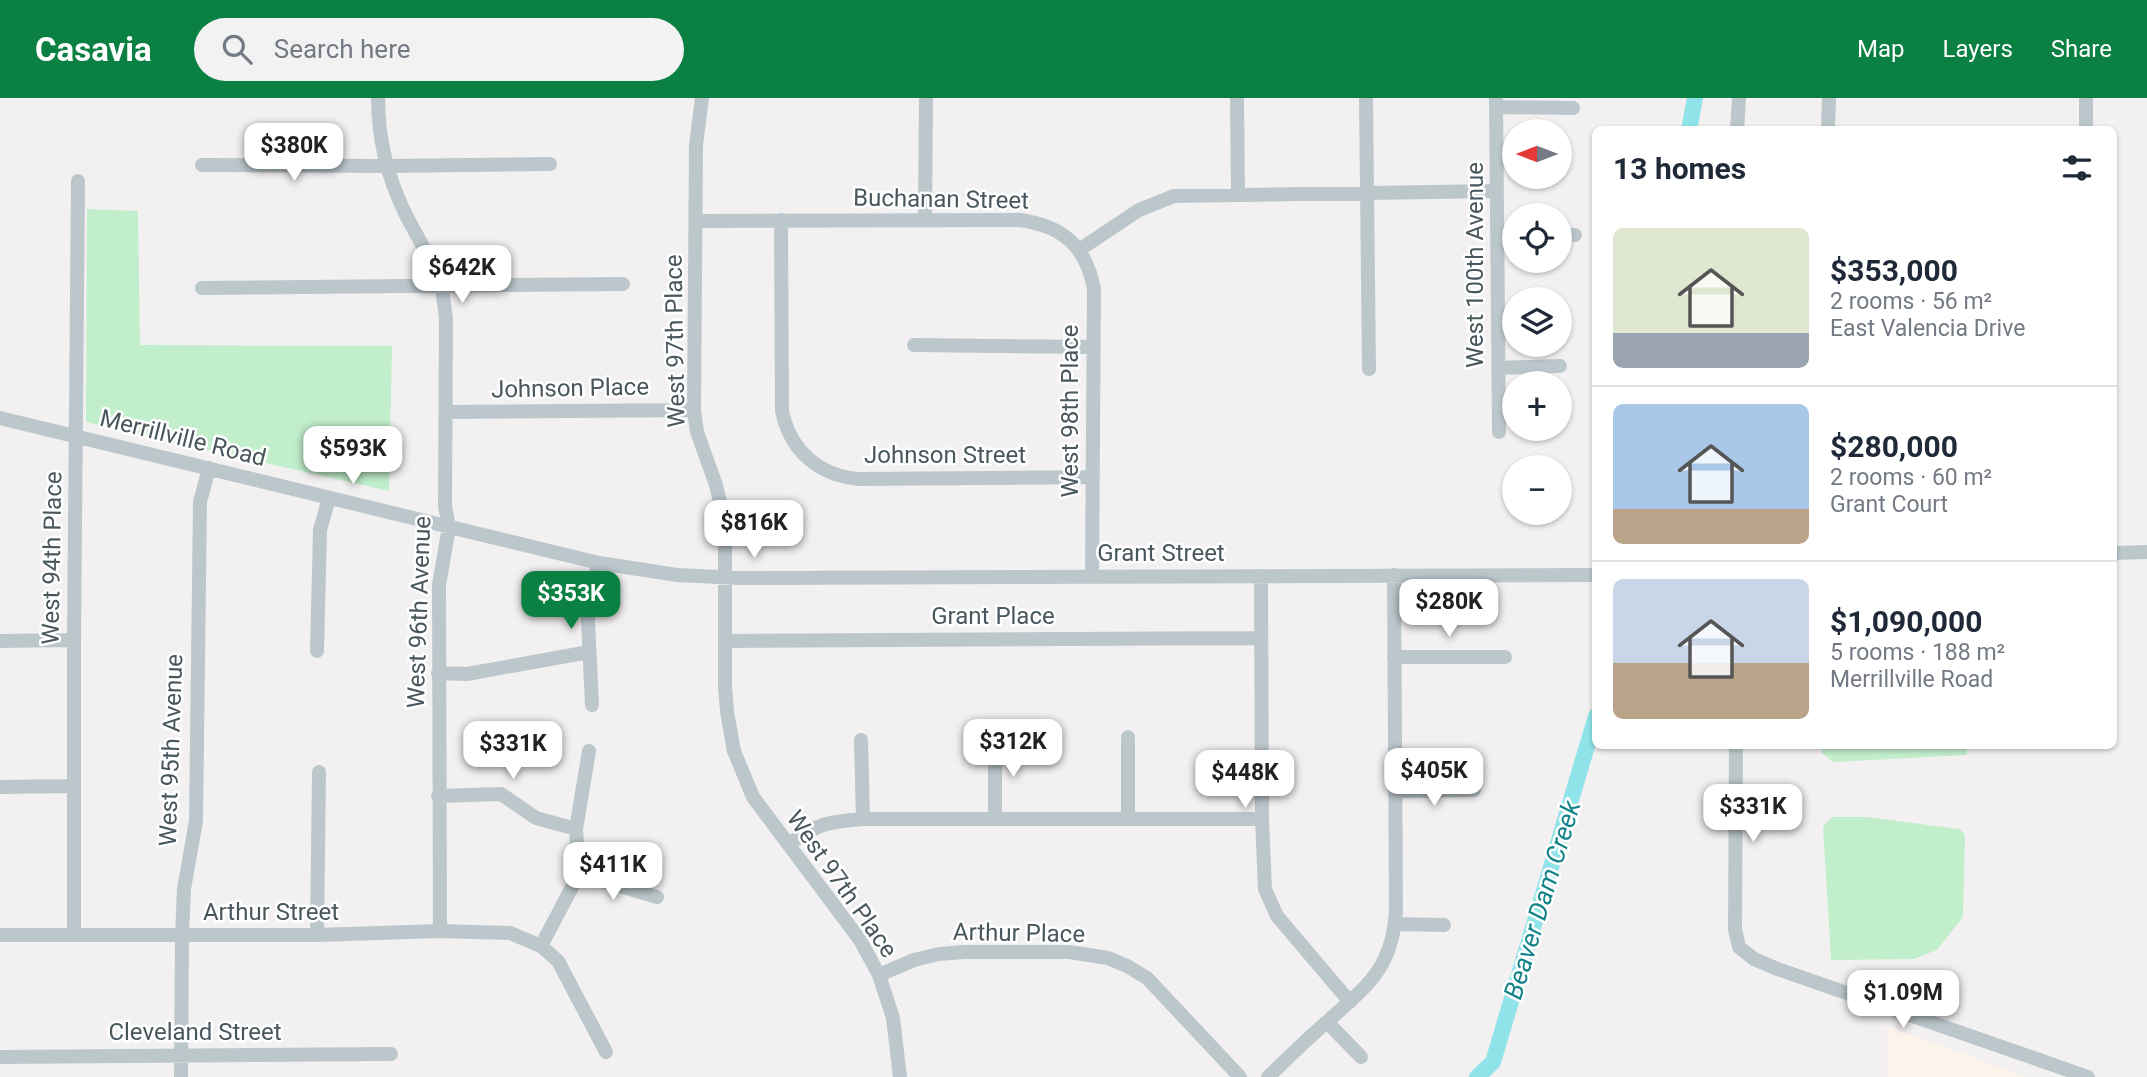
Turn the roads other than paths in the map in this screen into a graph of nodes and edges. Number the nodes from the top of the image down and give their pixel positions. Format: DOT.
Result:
graph roads {
  1 [pos="378,98"];
  2 [pos="702,98"];
  3 [pos="926,98"];
  4 [pos="1237,98"];
  5 [pos="1366,98"];
  6 [pos="1740,98"];
  7 [pos="1829,98"];
  8 [pos="2086,98"];
  9 [pos="1496,103"];
  10 [pos="1573,108"];
  11 [pos="1737,126"];
  12 [pos="1828,126"];
  13 [pos="2086,126"];
  14 [pos="550,164"];
  15 [pos="202,165"];
  16 [pos="386,166"];
  17 [pos="78,181"];
  18 [pos="1497,191"];
  19 [pos="1366,192"];
  20 [pos="1238,194"];
  21 [pos="925,219"];
  22 [pos="781,220"];
  23 [pos="696,221"];
  24 [pos="1572,235"];
  25 [pos="1575,235"];
  26 [pos="1497,236"];
  27 [pos="1502,236"];
  28 [pos="1079,250"];
  29 [pos="623,285"];
  30 [pos="441,287"];
  31 [pos="202,288"];
  32 [pos="914,345"];
  33 [pos="1093,347"];
  34 [pos="1560,366"];
  35 [pos="1498,368"];
  36 [pos="1369,369"];
  37 [pos="694,410"];
  38 [pos="446,412"];
  39 [pos="0,418"];
  40 [pos="1499,432"];
  41 [pos="76,435"];
  42 [pos="209,468"];
  43 [pos="1092,477"];
  44 [pos="329,498"];
  45 [pos="449,527"];
  46 [pos="2147,552"];
  47 [pos="2117,553"];
  48 [pos="599,563"];
  49 [pos="1394,575"];
  50 [pos="1592,575"];
  51 [pos="1092,576"];
  52 [pos="1261,576"];
  53 [pos="726,578"];
  54 [pos="1261,638"];
  55 [pos="0,640"];
  56 [pos="74,640"];
  57 [pos="726,641"];
  58 [pos="317,651"];
  59 [pos="589,652"];
  60 [pos="1394,657"];
  61 [pos="1505,657"];
  62 [pos="438,674"];
  63 [pos="592,705"];
  64 [pos="1128,737"];
  65 [pos="861,740"];
  66 [pos="995,740"];
  67 [pos="1736,749"];
  68 [pos="589,751"];
  69 [pos="319,772"];
  70 [pos="73,786"];
  71 [pos="0,787"];
  72 [pos="1474,790"];
  73 [pos="1395,791"];
  74 [pos="438,796"];
  75 [pos="1128,818"];
  76 [pos="863,819"];
  77 [pos="996,819"];
  78 [pos="1262,819"];
  79 [pos="576,830"];
  80 [pos="789,844"];
  81 [pos="579,874"];
  82 [pos="657,897"];
  83 [pos="1395,924"];
  84 [pos="1444,925"];
  85 [pos="440,931"];
  86 [pos="0,935"];
  87 [pos="74,935"];
  88 [pos="182,935"];
  89 [pos="317,935"];
  90 [pos="541,946"];
  91 [pos="879,975"];
  92 [pos="1350,1002"];
  93 [pos="1327,1021"];
  94 [pos="607,1052"];
  95 [pos="391,1054"];
  96 [pos="182,1055"];
  97 [pos="0,1057"];
  98 [pos="1361,1057"];
  99 [pos="181,1077"];
  100 [pos="900,1077"];
  101 [pos="1240,1077"];
  102 [pos="1268,1077"];
  103 [pos="2088,1077"];
  1 -- 16 [label="street, West 96th Avenue"];
  2 -- 23 [label="street, West 97th Place"];
  3 -- 21 [label="street"];
  4 -- 20 [label="street"];
  5 -- 19 [label="street"];
  6 -- 11 [label="street"];
  7 -- 12 [label="street"];
  8 -- 13 [label="street"];
  9 -- 10 [label="street"];
  9 -- 18 [label="street, West 100th Avenue"];
  14 -- 16 [label="street"];
  15 -- 16 [label="street"];
  16 -- 30 [label="street, West 96th Avenue"];
  17 -- 41 [label="street, West 94th Place"];
  18 -- 19 [label="street"];
  18 -- 26 [label="street, West 100th Avenue"];
  19 -- 20 [label="street"];
  19 -- 36 [label="street"];
  20 -- 28 [label="street"];
  21 -- 22 [label="street, Buchanan Street"];
  21 -- 28 [label="street, Buchanan Street"];
  22 -- 23 [label="street, Buchanan Street"];
  22 -- 43 [label="street, Johnson Street"];
  23 -- 37 [label="street, West 97th Place"];
  24 -- 25 [label="street"];
  26 -- 27 [label="street"];
  26 -- 35 [label="street, West 100th Avenue"];
  28 -- 33 [label="street, West 98th Place"];
  29 -- 30 [label="street"];
  30 -- 31 [label="street"];
  30 -- 38 [label="street, West 96th Avenue"];
  32 -- 33 [label="street"];
  33 -- 43 [label="street, West 98th Place"];
  34 -- 35 [label="street"];
  35 -- 40 [label="street, West 100th Avenue"];
  37 -- 38 [label="street, Johnson Place"];
  37 -- 53 [label="street, West 97th Place"];
  38 -- 45 [label="street, West 96th Avenue"];
  39 -- 41 [label="street, Merrillville Road"];
  41 -- 42 [label="street, Merrillville Road"];
  41 -- 56 [label="street, West 94th Place"];
  42 -- 44 [label="street, Merrillville Road"];
  42 -- 88 [label="street, West 95th Avenue"];
  43 -- 51 [label="street, West 98th Place"];
  44 -- 45 [label="street, Merrillville Road"];
  44 -- 58 [label="street"];
  45 -- 48 [label="street, Merrillville Road"];
  45 -- 62 [label="street, West 96th Avenue"];
  46 -- 47 [label="street"];
  48 -- 53 [label="street, Merrillville Road"];
  48 -- 59 [label="street"];
  49 -- 50 [label="street, Grant Street"];
  49 -- 52 [label="street, Grant Street"];
  49 -- 60 [label="street"];
  51 -- 52 [label="street, Grant Street"];
  51 -- 53 [label="street, Grant Street"];
  52 -- 54 [label="street"];
  53 -- 57 [label="street, West 97th Place"];
  54 -- 57 [label="street, Grant Place"];
  54 -- 78 [label="street"];
  55 -- 56 [label="street"];
  56 -- 70 [label="street, West 94th Place"];
  57 -- 80 [label="street, West 97th Place"];
  59 -- 62 [label="street"];
  59 -- 63 [label="street"];
  60 -- 61 [label="street"];
  60 -- 73 [label="street"];
  62 -- 74 [label="street, West 96th Avenue"];
  64 -- 75 [label="street"];
  65 -- 76 [label="street"];
  66 -- 77 [label="street"];
  67 -- 103 [label="street"];
  68 -- 79 [label="street"];
  69 -- 89 [label="street"];
  70 -- 71 [label="street"];
  70 -- 87 [label="street, West 94th Place"];
  72 -- 73 [label="street"];
  73 -- 83 [label="street"];
  74 -- 79 [label="street"];
  74 -- 85 [label="street, West 96th Avenue"];
  75 -- 77 [label="street"];
  75 -- 78 [label="street"];
  76 -- 77 [label="street"];
  76 -- 80 [label="street"];
  78 -- 92 [label="street"];
  79 -- 81 [label="street"];
  80 -- 91 [label="street, West 97th Place"];
  81 -- 82 [label="street"];
  81 -- 90 [label="street"];
  83 -- 84 [label="street"];
  83 -- 92 [label="street"];
  85 -- 89 [label="street, Arthur Street"];
  85 -- 90 [label="street, Arthur Street"];
  86 -- 87 [label="street, Arthur Street"];
  87 -- 88 [label="street, Arthur Street"];
  88 -- 89 [label="street, Arthur Street"];
  88 -- 96 [label="street, West 95th Avenue"];
  90 -- 94 [label="street"];
  91 -- 100 [label="street, West 97th Place"];
  91 -- 101 [label="street, Arthur Place"];
  92 -- 93 [label="street"];
  93 -- 98 [label="street"];
  93 -- 102 [label="street"];
  95 -- 96 [label="street, Cleveland Street"];
  96 -- 97 [label="street, Cleveland Street"];
  96 -- 99 [label="street, West 95th Avenue"];
}
